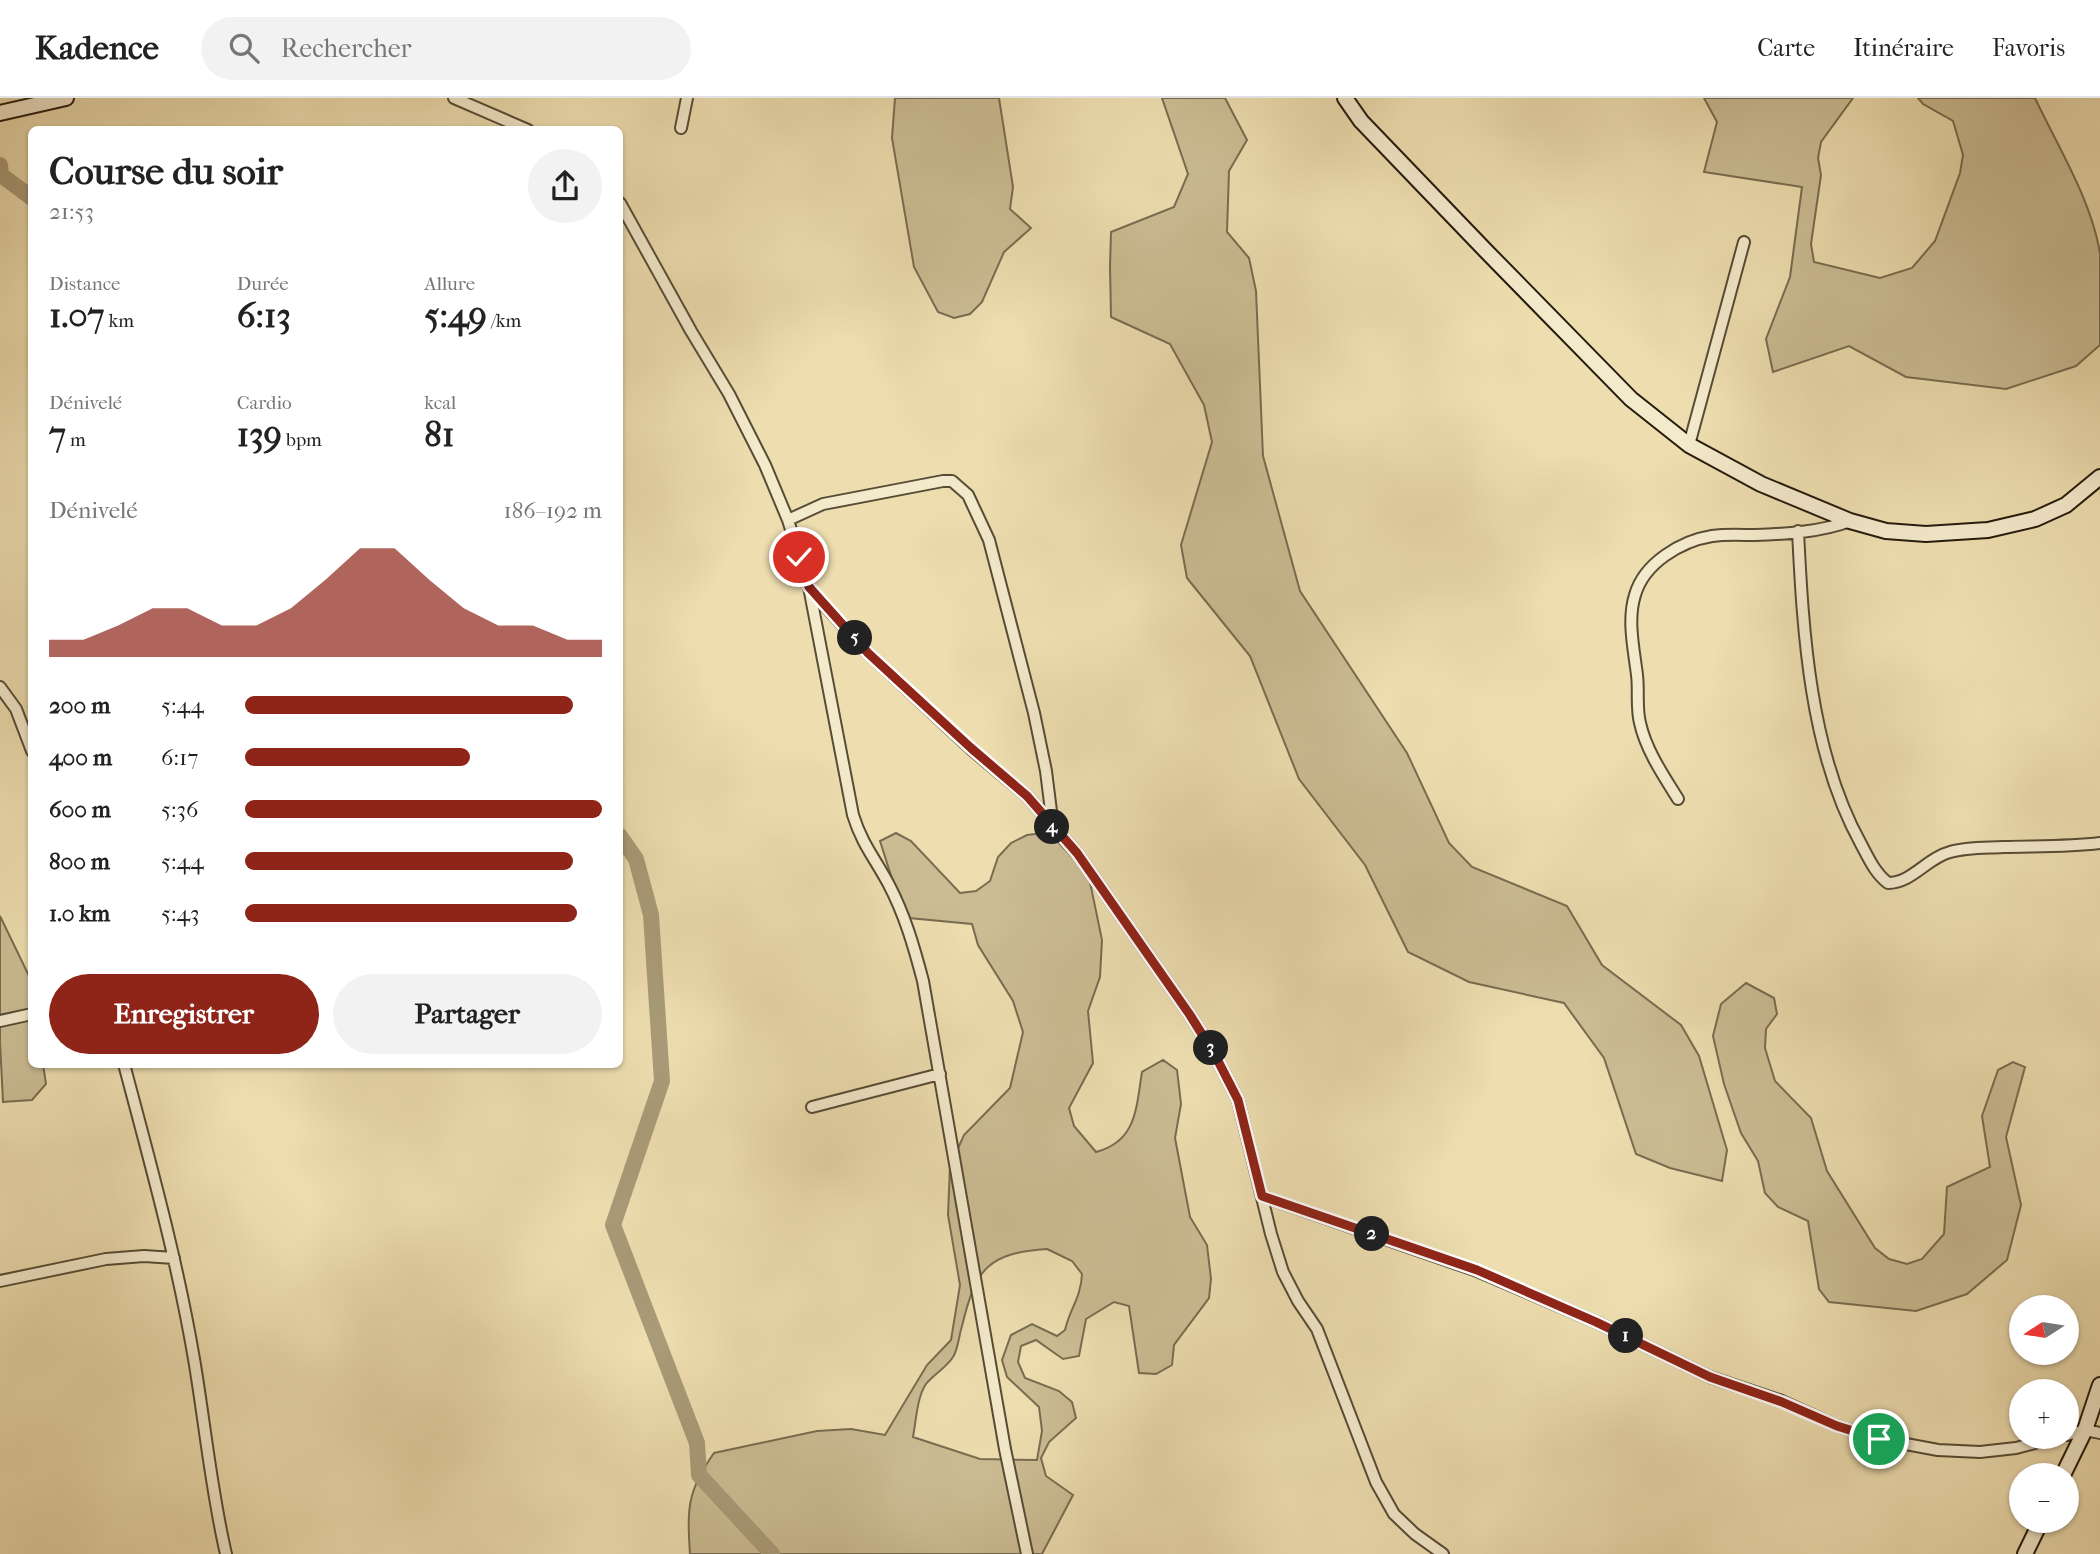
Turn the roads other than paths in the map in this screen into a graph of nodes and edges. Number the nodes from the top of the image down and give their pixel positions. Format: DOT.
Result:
graph roads {
  1 [pos="66,98"];
  2 [pos="454,98"];
  3 [pos="687,98"];
  4 [pos="1345,98"];
  5 [pos="0,113"];
  6 [pos="519,126"];
  7 [pos="681,128"];
  8 [pos="623,207"];
  9 [pos="1744,242"];
  10 [pos="1689,445"];
  11 [pos="2100,477"];
  12 [pos="788,520"];
  13 [pos="1850,521"];
  14 [pos="1798,531"];
  15 [pos="809,587"];
  16 [pos="0,687"];
  17 [pos="28,740"];
  18 [pos="1678,799"];
  19 [pos="1053,828"];
  20 [pos="2100,843"];
  21 [pos="28,1015"];
  22 [pos="0,1021"];
  23 [pos="125,1068"];
  24 [pos="940,1074"];
  25 [pos="812,1107"];
  26 [pos="1262,1196"];
  27 [pos="174,1258"];
  28 [pos="0,1281"];
  29 [pos="2100,1385"];
  30 [pos="2085,1430"];
  31 [pos="2079,1432"];
  32 [pos="2100,1433"];
  33 [pos="2009,1449"];
  34 [pos="2069,1463"];
  35 [pos="2035,1533"];
  36 [pos="226,1554"];
  37 [pos="1027,1554"];
  38 [pos="1443,1554"];
  39 [pos="2025,1554"];
  1 -- 5 [label="street"];
  2 -- 6 [label="street"];
  3 -- 7 [label="street"];
  4 -- 10 [label="street"];
  8 -- 12 [label="street"];
  9 -- 10 [label="street"];
  10 -- 13 [label="street"];
  11 -- 13 [label="street"];
  12 -- 15 [label="street"];
  12 -- 19 [label="street"];
  13 -- 14 [label="street"];
  14 -- 18 [label="street"];
  14 -- 20 [label="street"];
  15 -- 19 [label="street"];
  15 -- 24 [label="street"];
  16 -- 17 [label="street"];
  19 -- 26 [label="street"];
  21 -- 22 [label="street"];
  23 -- 27 [label="street"];
  24 -- 25 [label="street"];
  24 -- 37 [label="street"];
  26 -- 33 [label="street"];
  26 -- 38 [label="street"];
  27 -- 28 [label="street"];
  27 -- 36 [label="street"];
  29 -- 30 [label="street"];
  30 -- 31 [label="street"];
  30 -- 32 [label="street"];
  30 -- 34 [label="street"];
  35 -- 39 [label="street"];
}
